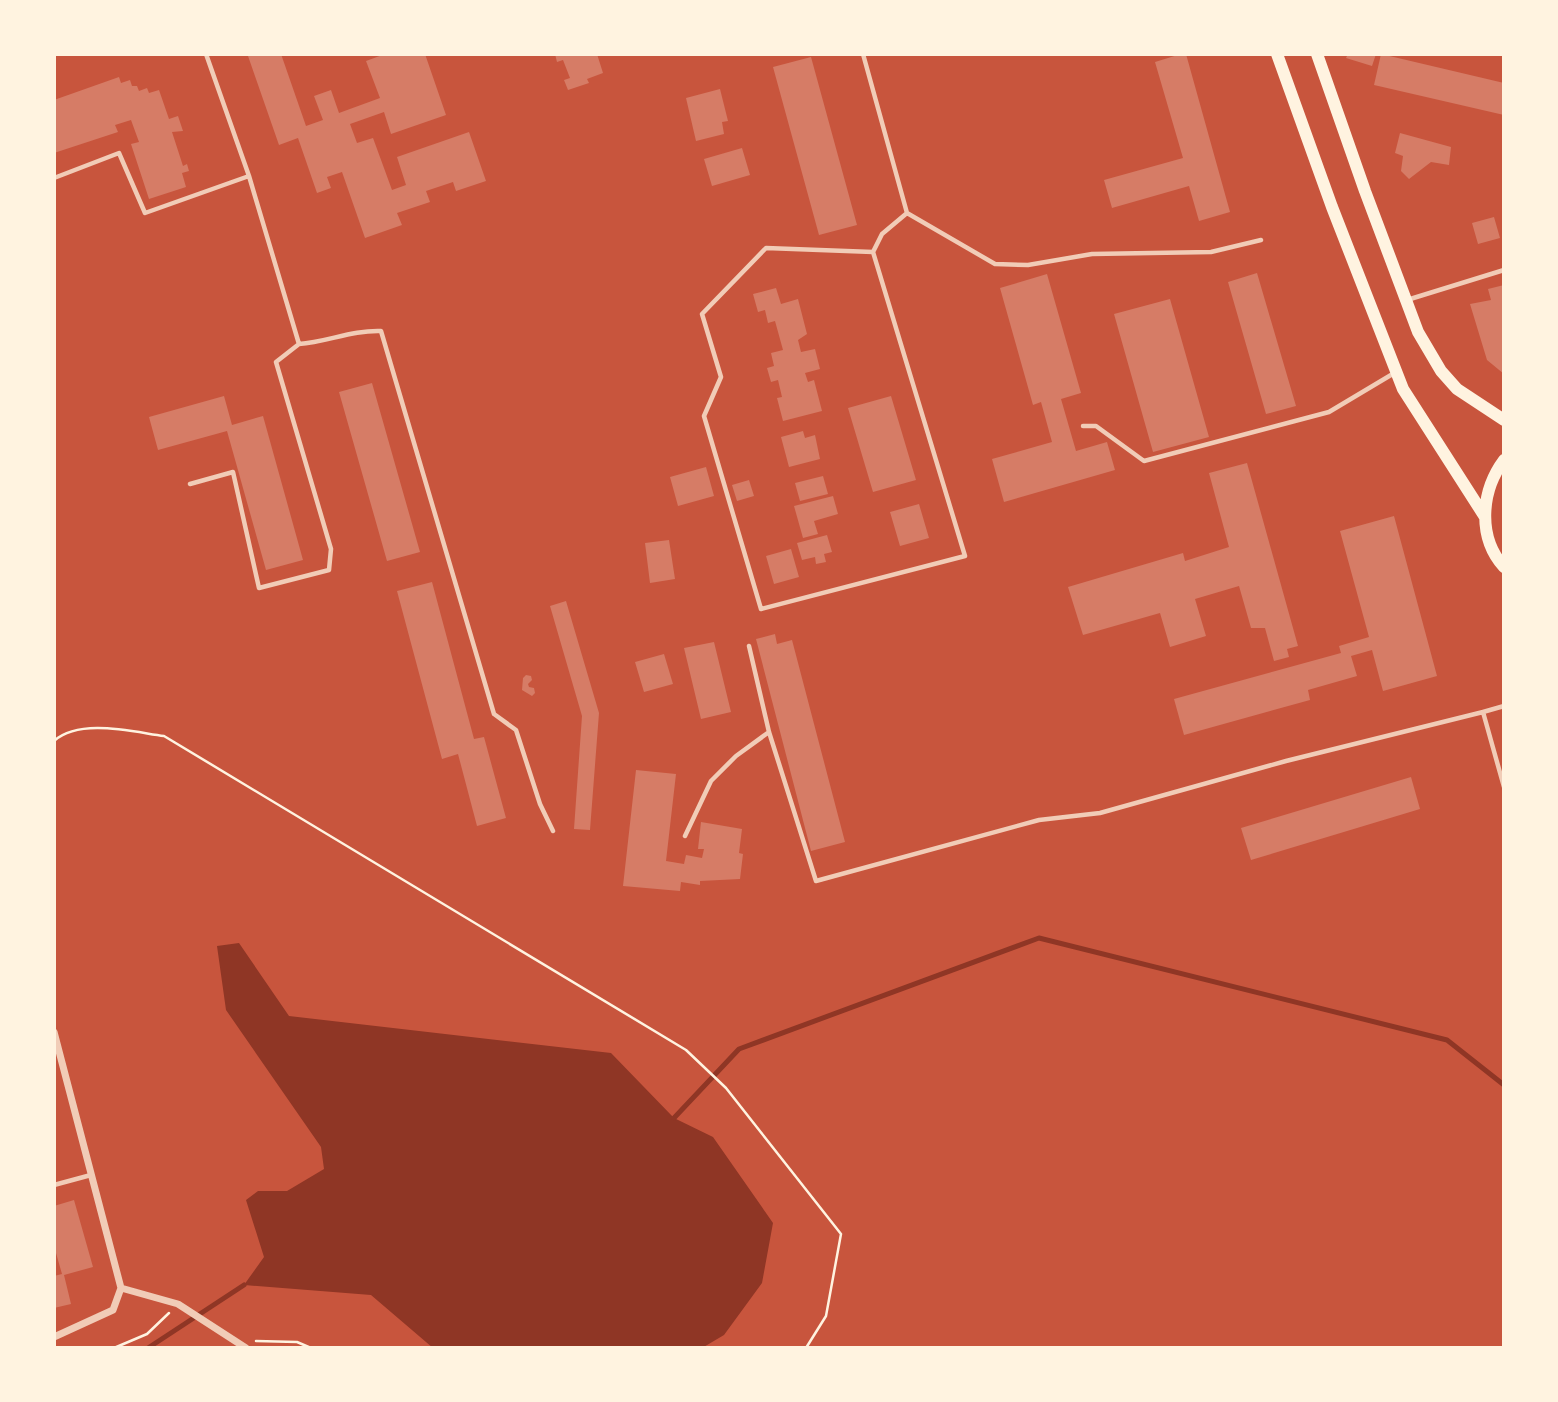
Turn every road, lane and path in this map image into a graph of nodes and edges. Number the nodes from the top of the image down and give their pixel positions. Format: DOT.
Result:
graph roads {
  1 [pos="206,54"];
  2 [pos="863,54"];
  3 [pos="1277,54"];
  4 [pos="1317,54"];
  5 [pos="249,176"];
  6 [pos="54,178"];
  7 [pos="907,213"];
  8 [pos="1261,240"];
  9 [pos="873,252"];
  10 [pos="1504,270"];
  11 [pos="1406,300"];
  12 [pos="299,344"];
  13 [pos="1396,372"];
  14 [pos="1504,420"];
  15 [pos="1083,426"];
  16 [pos="1504,460"];
  17 [pos="190,484"];
  18 [pos="1485,517"];
  19 [pos="1504,567"];
  20 [pos="749,646"];
  21 [pos="1504,705"];
  22 [pos="1483,712"];
  23 [pos="769,732"];
  24 [pos="54,741"];
  25 [pos="1504,787"];
  26 [pos="554,831"];
  27 [pos="685,836"];
  28 [pos="54,1032"];
  29 [pos="91,1175"];
  30 [pos="54,1185"];
  31 [pos="121,1288"];
  32 [pos="178,1304"];
  33 [pos="54,1336"];
  34 [pos="238,1341"];
  35 [pos="114,1348"];
  36 [pos="246,1348"];
  37 [pos="311,1348"];
  38 [pos="806,1348"];
  1 -- 5 [label="lane"];
  2 -- 7 [label="lane"];
  3 -- 13 [label="main road"];
  4 -- 11 [label="main road"];
  5 -- 6 [label="lane"];
  5 -- 12 [label="lane"];
  7 -- 8 [label="lane"];
  7 -- 9 [label="lane"];
  9 -- 9 [label="lane"];
  10 -- 11 [label="lane"];
  11 -- 14 [label="main road"];
  12 -- 17 [label="lane"];
  12 -- 26 [label="lane"];
  13 -- 15 [label="lane"];
  13 -- 18 [label="main road"];
  16 -- 18 [label="main road"];
  18 -- 19 [label="main road"];
  20 -- 23 [label="lane"];
  21 -- 22 [label="lane"];
  22 -- 23 [label="lane"];
  22 -- 25 [label="lane"];
  23 -- 27 [label="lane"];
  24 -- 38 [label="path"];
  28 -- 29 [label="street"];
  29 -- 30 [label="lane"];
  29 -- 31 [label="street"];
  31 -- 32 [label="street"];
  31 -- 33 [label="street"];
  32 -- 34 [label="street"];
  32 -- 35 [label="path"];
  34 -- 36 [label="street"];
  34 -- 37 [label="path"];
}
